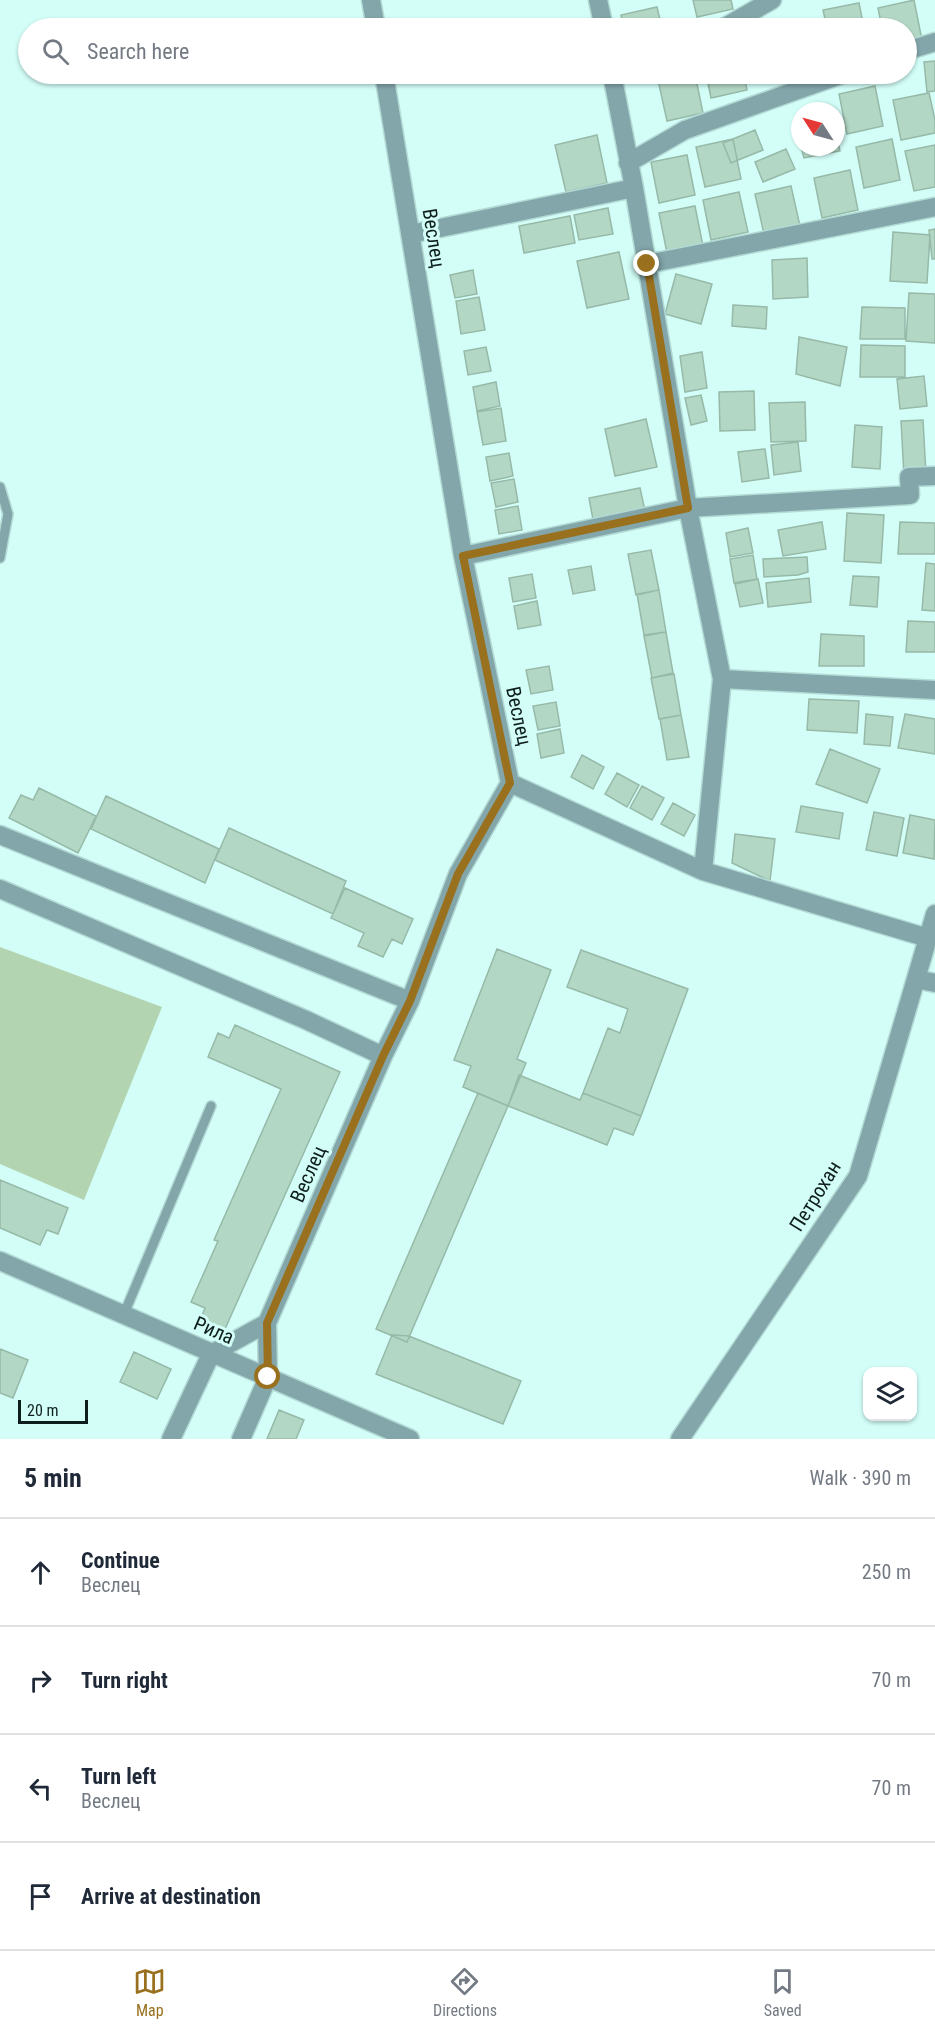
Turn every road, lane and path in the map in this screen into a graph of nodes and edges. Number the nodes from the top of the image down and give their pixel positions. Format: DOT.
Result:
graph roads {
  1 [pos="371,0"];
  2 [pos="598,0"];
  3 [pos="772,0"];
  4 [pos="374,18"];
  5 [pos="601,18"];
  6 [pos="740,18"];
  7 [pos="935,42"];
  8 [pos="917,48"];
  9 [pos="386,84"];
  10 [pos="614,84"];
  11 [pos="815,84"];
  12 [pos="628,163"];
  13 [pos="634,188"];
  14 [pos="935,207"];
  15 [pos="411,234"];
  16 [pos="647,264"];
  17 [pos="935,476"];
  18 [pos="0,486"];
  19 [pos="688,508"];
  20 [pos="463,556"];
  21 [pos="0,558"];
  22 [pos="722,679"];
  23 [pos="935,690"];
  24 [pos="510,783"];
  25 [pos="0,835"];
  26 [pos="703,871"];
  27 [pos="0,889"];
  28 [pos="935,914"];
  29 [pos="928,938"];
  30 [pos="916,979"];
  31 [pos="935,983"];
  32 [pos="410,1001"];
  33 [pos="383,1056"];
  34 [pos="211,1106"];
  35 [pos="0,1261"];
  36 [pos="124,1314"];
  37 [pos="267,1323"];
  38 [pos="211,1354"];
  39 [pos="268,1377"];
  40 [pos="171,1439"];
  41 [pos="241,1439"];
  42 [pos="410,1439"];
  43 [pos="680,1439"];
  1 -- 4 [label="street"];
  2 -- 5 [label="street"];
  3 -- 6 [label="street"];
  7 -- 8 [label="street"];
  9 -- 15 [label="street, Веслец"];
  10 -- 12 [label="street"];
  11 -- 12 [label="street"];
  12 -- 13 [label="street"];
  13 -- 15 [label="street"];
  13 -- 16 [label="street"];
  14 -- 16 [label="street"];
  15 -- 20 [label="street, Веслец"];
  16 -- 19 [label="street"];
  17 -- 19 [label="street"];
  18 -- 21 [label="lane"];
  19 -- 20 [label="street"];
  19 -- 22 [label="street"];
  20 -- 24 [label="street, Веслец"];
  22 -- 23 [label="street"];
  22 -- 26 [label="street"];
  24 -- 26 [label="street"];
  24 -- 32 [label="street, Веслец"];
  25 -- 32 [label="street"];
  26 -- 29 [label="street"];
  27 -- 33 [label="street"];
  28 -- 29 [label="street, Петрохан"];
  29 -- 30 [label="street, Петрохан"];
  30 -- 31 [label="street"];
  30 -- 43 [label="street, Петрохан"];
  32 -- 33 [label="street, Веслец"];
  33 -- 37 [label="street, Веслец"];
  34 -- 36 [label="lane"];
  35 -- 36 [label="street, Рила"];
  36 -- 38 [label="street, Рила"];
  37 -- 38 [label="street"];
  37 -- 39 [label="street, Веслец"];
  38 -- 39 [label="street, Рила"];
  38 -- 40 [label="street"];
  39 -- 41 [label="street, Веслец"];
  39 -- 42 [label="street, Рила"];
}
